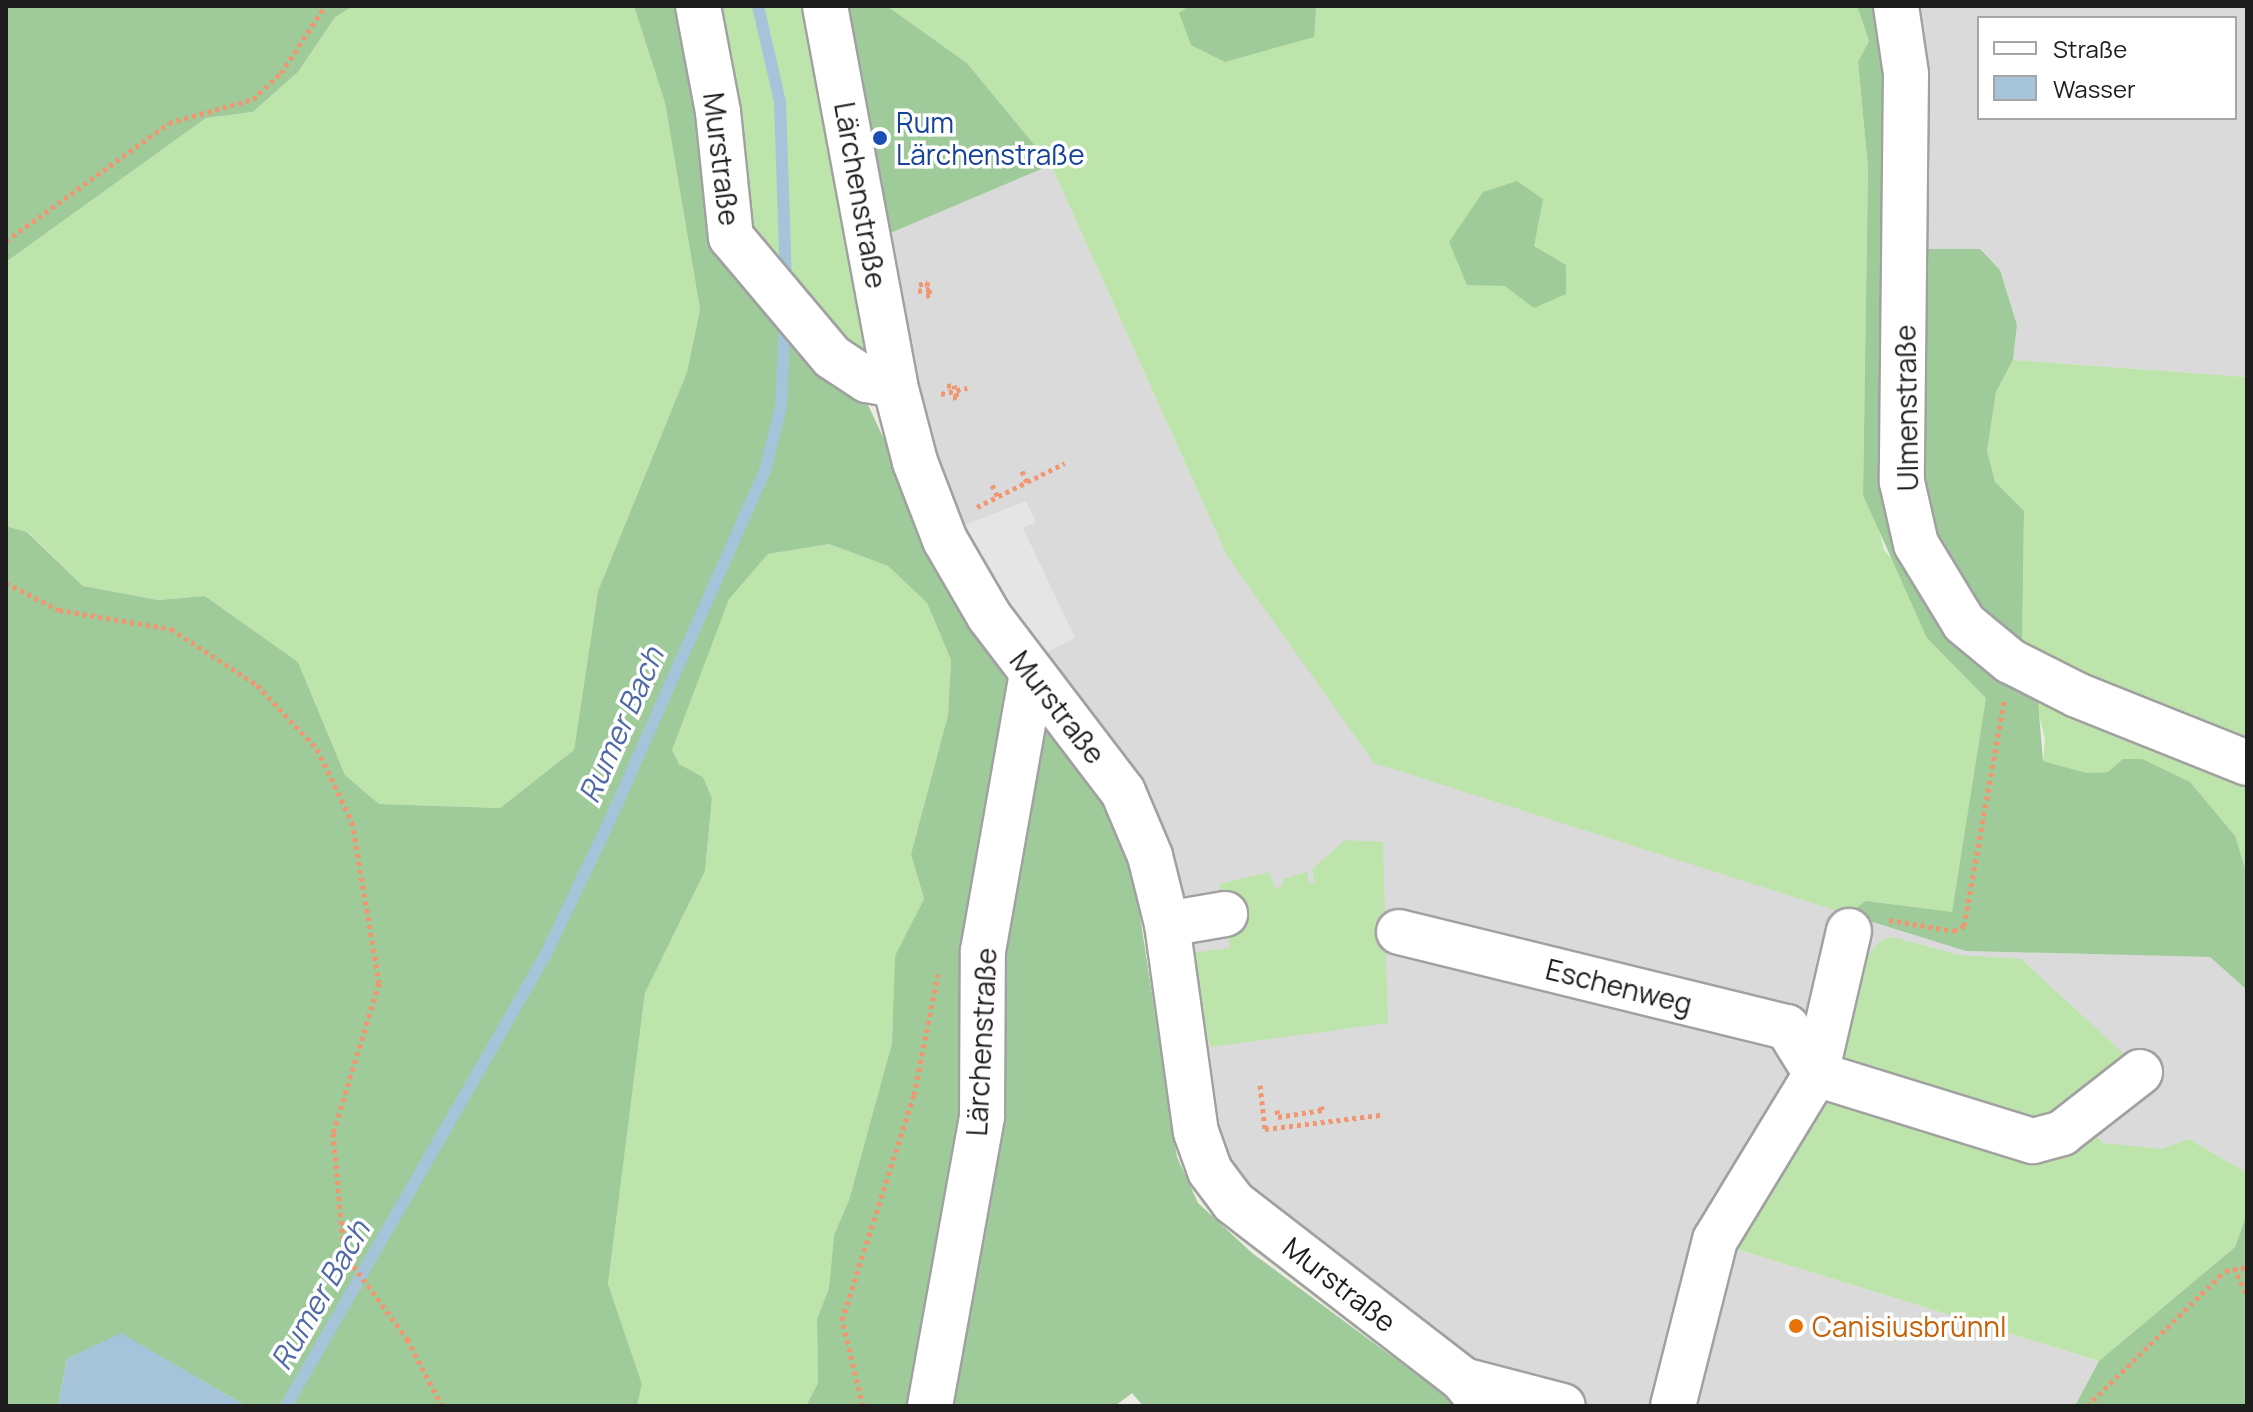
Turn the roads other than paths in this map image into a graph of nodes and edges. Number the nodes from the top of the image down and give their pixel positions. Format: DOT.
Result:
graph roads {
  1 [pos="698,6"];
  2 [pos="825,6"];
  3 [pos="1896,6"];
  4 [pos="895,385"];
  5 [pos="1031,679"];
  6 [pos="2247,763"];
  7 [pos="1225,914"];
  8 [pos="1167,924"];
  9 [pos="1849,931"];
  10 [pos="1399,932"];
  11 [pos="2140,1072"];
  12 [pos="1816,1074"];
  13 [pos="1474,1393"];
  14 [pos="930,1406"];
  15 [pos="1563,1406"];
  16 [pos="1673,1406"];
  1 -- 4 [label="street, Murstraße"];
  2 -- 4 [label="street, Lärchenstraße"];
  3 -- 6 [label="street, Ulmenstraße"];
  4 -- 5 [label="street, Murstraße"];
  5 -- 8 [label="street, Murstraße"];
  5 -- 14 [label="street, Lärchenstraße"];
  7 -- 8 [label="street"];
  8 -- 13 [label="street, Murstraße"];
  9 -- 12 [label="street"];
  10 -- 12 [label="street, Eschenweg"];
  11 -- 12 [label="street"];
  12 -- 16 [label="street"];
  13 -- 15 [label="street, Murstraße"];
}
